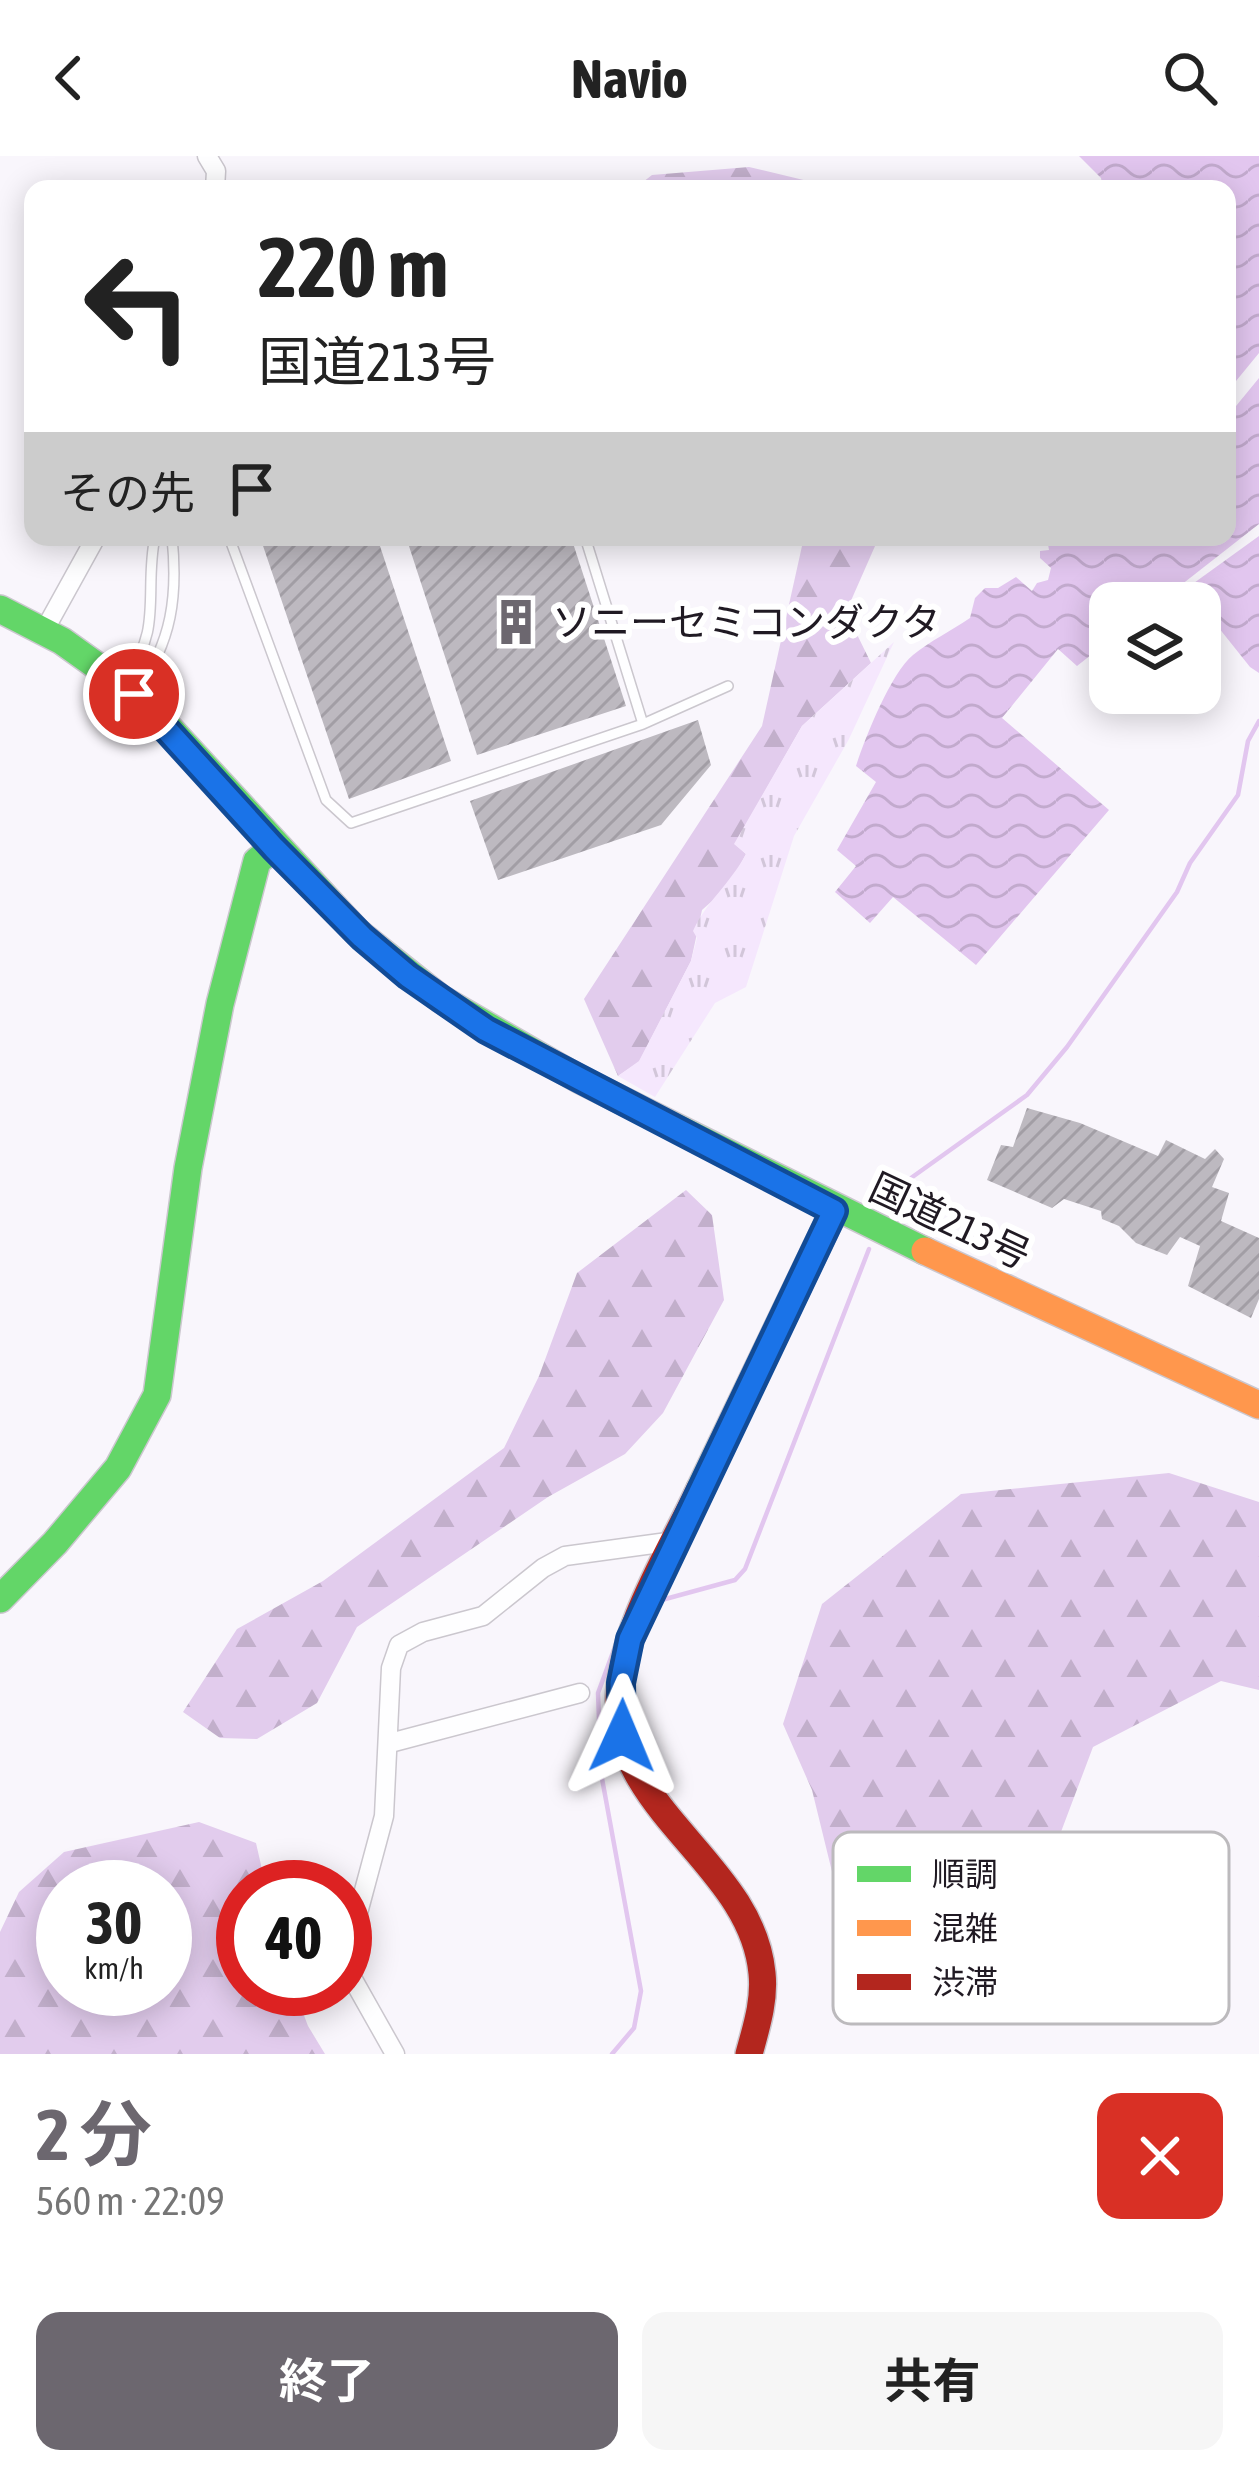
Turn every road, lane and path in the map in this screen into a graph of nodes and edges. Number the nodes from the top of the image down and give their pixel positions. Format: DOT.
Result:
graph roads {
  1 [pos="91,546"];
  2 [pos="154,546"];
  3 [pos="172,546"];
  4 [pos="233,546"];
  5 [pos="588,546"];
  6 [pos="0,609"];
  7 [pos="44,631"];
  8 [pos="728,686"];
  9 [pos="126,688"];
  10 [pos="643,724"];
  11 [pos="274,848"];
  12 [pos="834,1211"];
  13 [pos="1259,1406"];
  14 [pos="675,1541"];
  15 [pos="0,1599"];
  16 [pos="580,1693"];
  17 [pos="390,1743"];
  18 [pos="395,2054"];
  19 [pos="749,2054"];
  1 -- 7 [label="street"];
  2 -- 9 [label="lane"];
  3 -- 9 [label="lane"];
  4 -- 10 [label="lane"];
  5 -- 10 [label="lane"];
  6 -- 7 [label="main road, 国道213号"];
  7 -- 9 [label="main road, 国道213号"];
  8 -- 10 [label="lane"];
  9 -- 11 [label="main road, 国道213号"];
  11 -- 12 [label="main road, 国道213号"];
  11 -- 15 [label="main road"];
  12 -- 13 [label="main road, 国道213号"];
  12 -- 14 [label="main road"];
  14 -- 17 [label="street"];
  14 -- 19 [label="main road"];
  16 -- 17 [label="street"];
  17 -- 18 [label="street"];
}
